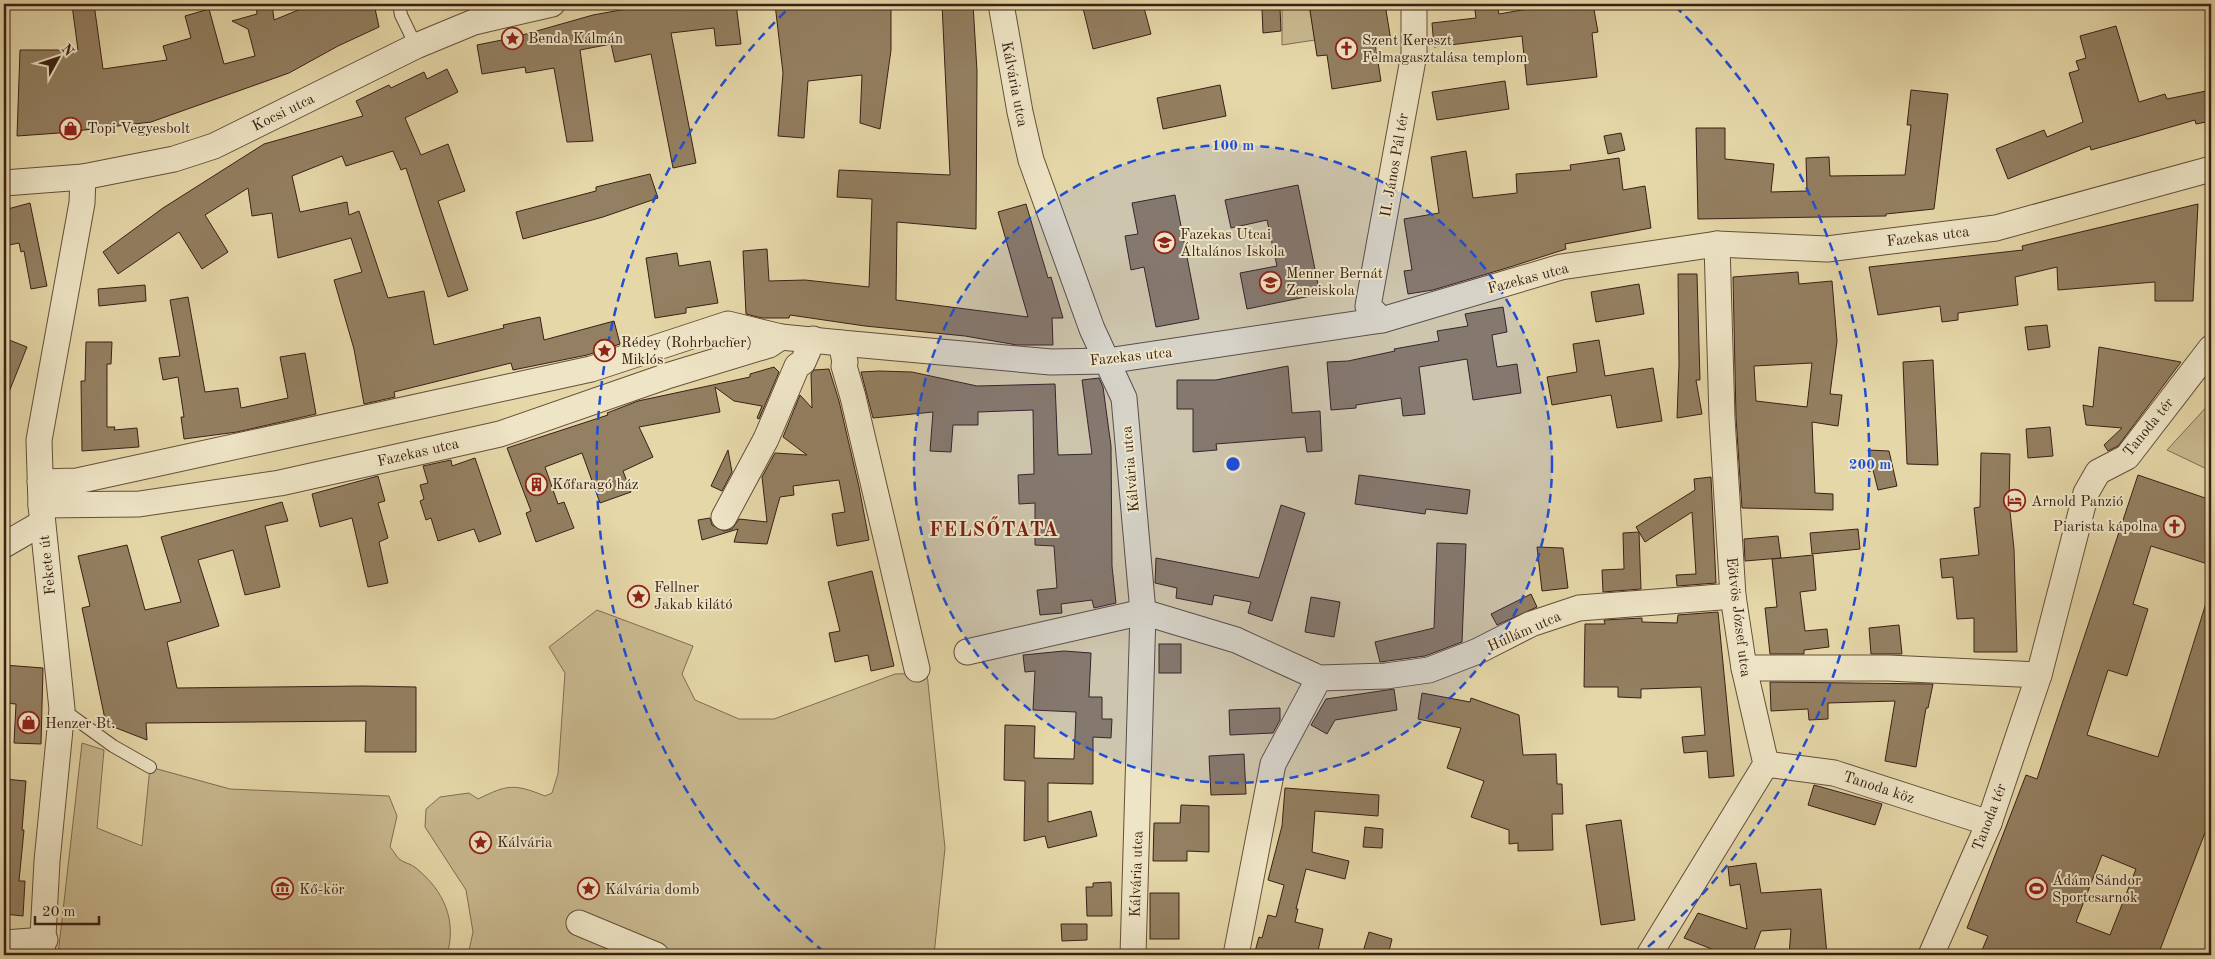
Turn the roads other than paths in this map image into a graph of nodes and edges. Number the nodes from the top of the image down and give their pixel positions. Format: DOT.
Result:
graph roads {
  1 [pos="399,4"];
  2 [pos="552,4"];
  3 [pos="1000,4"];
  4 [pos="1414,4"];
  5 [pos="416,46"];
  6 [pos="2211,169"];
  7 [pos="83,177"];
  8 [pos="4,183"];
  9 [pos="1716,244"];
  10 [pos="1382,320"];
  11 [pos="781,337"];
  12 [pos="813,339"];
  13 [pos="841,343"];
  14 [pos="2211,348"];
  15 [pos="1106,361"];
  16 [pos="41,503"];
  17 [pos="724,517"];
  18 [pos="4,545"];
  19 [pos="1733,596"];
  20 [pos="1143,612"];
  21 [pos="967,652"];
  22 [pos="1744,668"];
  23 [pos="917,669"];
  24 [pos="2039,675"];
  25 [pos="1319,678"];
  26 [pos="62,709"];
  27 [pos="1766,764"];
  28 [pos="150,767"];
  29 [pos="1989,823"];
  30 [pos="579,923"];
  31 [pos="4,943"];
  32 [pos="44,947"];
  33 [pos="656,955"];
  34 [pos="1134,955"];
  35 [pos="1236,955"];
  36 [pos="1649,955"];
  37 [pos="1932,955"];
  1 -- 5 [label="lane"];
  2 -- 5 [label="street, Kocsi utca"];
  3 -- 15 [label="street, Kálvária utca"];
  4 -- 10 [label="street, II. János Pál tér"];
  5 -- 7 [label="street, Kocsi utca"];
  6 -- 9 [label="street, Fazekas utca"];
  7 -- 8 [label="street, Kocsi utca"];
  7 -- 16 [label="street, Fekete út"];
  9 -- 10 [label="street, Fazekas utca"];
  9 -- 19 [label="street, Eötvös József utca"];
  10 -- 15 [label="street, Fazekas utca"];
  11 -- 12 [label="street, Fazekas utca"];
  11 -- 16 [label="street, Fazekas utca"];
  11 -- 16 [label="street, Fazekas utca"];
  12 -- 13 [label="street, Fazekas utca"];
  12 -- 17 [label="street"];
  13 -- 15 [label="street, Fazekas utca"];
  13 -- 23 [label="street"];
  14 -- 24 [label="street, Tanoda tér"];
  15 -- 20 [label="street, Kálvária utca"];
  16 -- 18 [label="street"];
  16 -- 26 [label="street, Fekete út"];
  19 -- 22 [label="street, Eötvös József utca"];
  19 -- 25 [label="street, Hullám utca"];
  20 -- 21 [label="street"];
  20 -- 25 [label="street, Hullám utca"];
  20 -- 34 [label="street, Kálvária utca"];
  22 -- 24 [label="street"];
  22 -- 27 [label="street, Eötvös József utca"];
  24 -- 29 [label="street, Tanoda tér"];
  25 -- 35 [label="street"];
  26 -- 28 [label="lane"];
  26 -- 32 [label="street, Fekete út"];
  27 -- 29 [label="street, Tanoda köz"];
  27 -- 36 [label="street"];
  29 -- 37 [label="street, Tanoda tér"];
  30 -- 33 [label="street"];
  31 -- 32 [label="street"];
}
